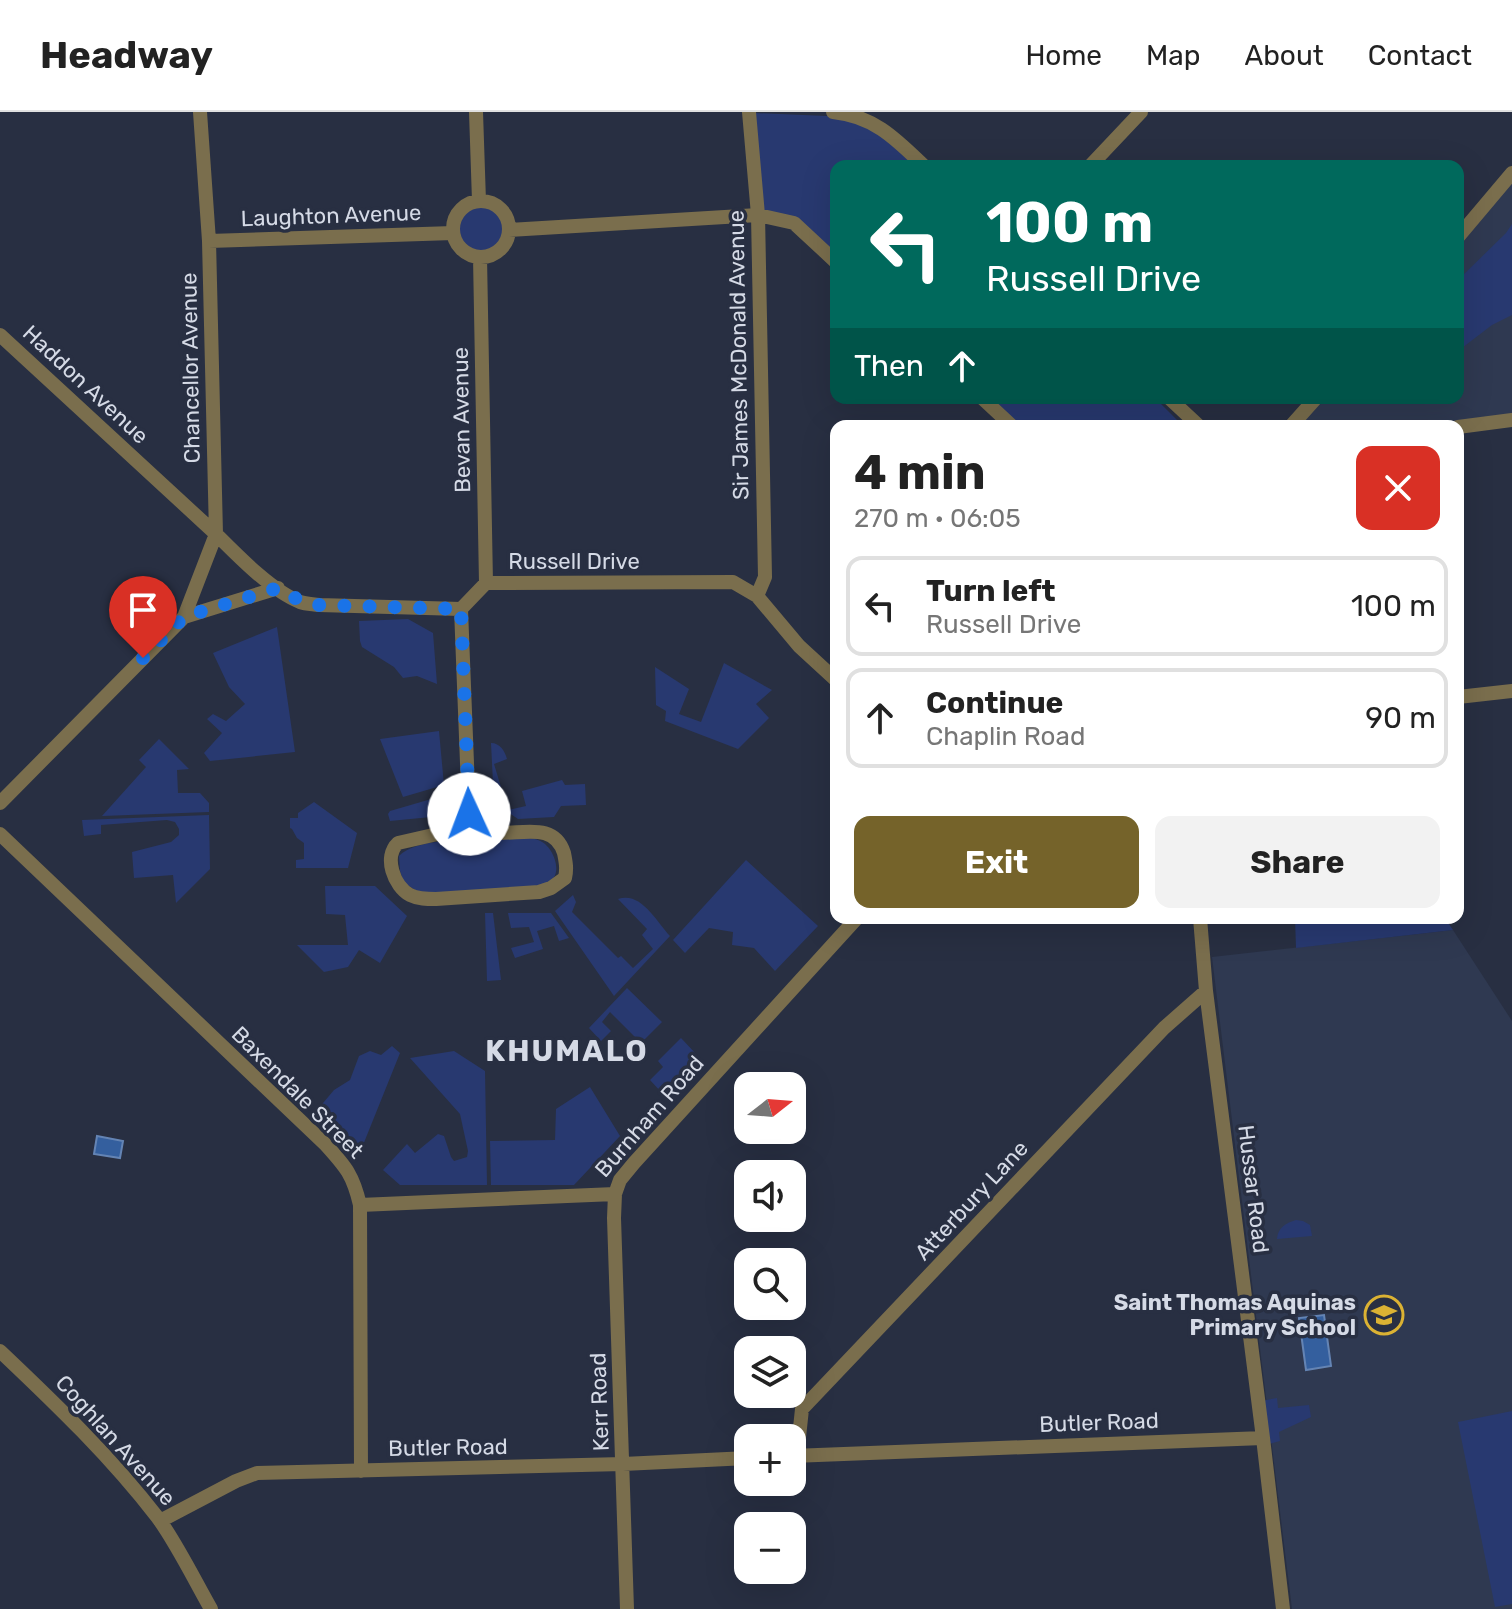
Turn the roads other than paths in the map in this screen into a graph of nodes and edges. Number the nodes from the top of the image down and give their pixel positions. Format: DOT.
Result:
graph roads {
  1 [pos="200,112"];
  2 [pos="476,112"];
  3 [pos="749,112"];
  4 [pos="833,112"];
  5 [pos="1141,112"];
  6 [pos="918,160"];
  7 [pos="1096,160"];
  8 [pos="1512,173"];
  9 [pos="479,201"];
  10 [pos="758,215"];
  11 [pos="509,230"];
  12 [pos="1464,230"];
  13 [pos="453,233"];
  14 [pos="209,241"];
  15 [pos="830,256"];
  16 [pos="480,257"];
  17 [pos="0,335"];
  18 [pos="988,404"];
  19 [pos="1175,404"];
  20 [pos="1311,404"];
  21 [pos="1006,420"];
  22 [pos="1193,420"];
  23 [pos="1296,420"];
  24 [pos="1512,420"];
  25 [pos="1464,426"];
  26 [pos="216,534"];
  27 [pos="486,583"];
  28 [pos="282,591"];
  29 [pos="757,596"];
  30 [pos="461,609"];
  31 [pos="184,617"];
  32 [pos="830,674"];
  33 [pos="1512,691"];
  34 [pos="1464,694"];
  35 [pos="0,803"];
  36 [pos="469,814"];
  37 [pos="0,834"];
  38 [pos="852,924"];
  39 [pos="1200,924"];
  40 [pos="1206,991"];
  41 [pos="615,1194"];
  42 [pos="360,1205"];
  43 [pos="0,1351"];
  44 [pos="799,1424"];
  45 [pos="1263,1438"];
  46 [pos="806,1456"];
  47 [pos="734,1459"];
  48 [pos="623,1464"];
  49 [pos="361,1471"];
  50 [pos="160,1521"];
  51 [pos="211,1609"];
  52 [pos="627,1609"];
  53 [pos="1283,1609"];
  1 -- 14 [label="street, Chancellor Avenue"];
  2 -- 9 [label="street"];
  3 -- 10 [label="street, Sir James McDonald Avenue"];
  4 -- 6 [label="street"];
  5 -- 7 [label="street"];
  8 -- 12 [label="street"];
  9 -- 11 [label="street"];
  9 -- 13 [label="street"];
  10 -- 11 [label="street"];
  10 -- 15 [label="street"];
  10 -- 29 [label="street, Sir James McDonald Avenue"];
  11 -- 16 [label="street"];
  13 -- 14 [label="street, Laughton Avenue"];
  13 -- 16 [label="street"];
  14 -- 26 [label="street, Chancellor Avenue"];
  16 -- 27 [label="street, Bevan Avenue"];
  17 -- 26 [label="street, Haddon Avenue"];
  18 -- 21 [label="street"];
  19 -- 22 [label="street"];
  20 -- 23 [label="street"];
  24 -- 25 [label="street"];
  26 -- 28 [label="street, Haddon Avenue"];
  26 -- 31 [label="street, Chancellor Avenue"];
  27 -- 29 [label="street, Russell Drive"];
  27 -- 30 [label="street, Russell Drive"];
  28 -- 30 [label="street"];
  28 -- 31 [label="street"];
  29 -- 32 [label="street, Russell Drive"];
  30 -- 36 [label="street"];
  31 -- 35 [label="street"];
  33 -- 34 [label="street"];
  36 -- 36 [label="street"];
  37 -- 42 [label="street, Baxendale Street"];
  38 -- 41 [label="street, Burnham Road"];
  39 -- 40 [label="street, Hussar Road"];
  40 -- 44 [label="street, Atterbury Lane"];
  40 -- 45 [label="street, Hussar Road"];
  41 -- 42 [label="street, Burnham Road"];
  41 -- 48 [label="street, Kerr Road"];
  42 -- 49 [label="street, Baxendale Street"];
  43 -- 50 [label="street, Coghlan Avenue"];
  45 -- 46 [label="street, Butler Road"];
  45 -- 53 [label="street, Hussar Road"];
  47 -- 48 [label="street, Butler Road"];
  48 -- 49 [label="street, Butler Road"];
  48 -- 52 [label="street, Kerr Road"];
  49 -- 50 [label="street, Butler Road"];
  50 -- 51 [label="street, Coghlan Avenue"];
}
